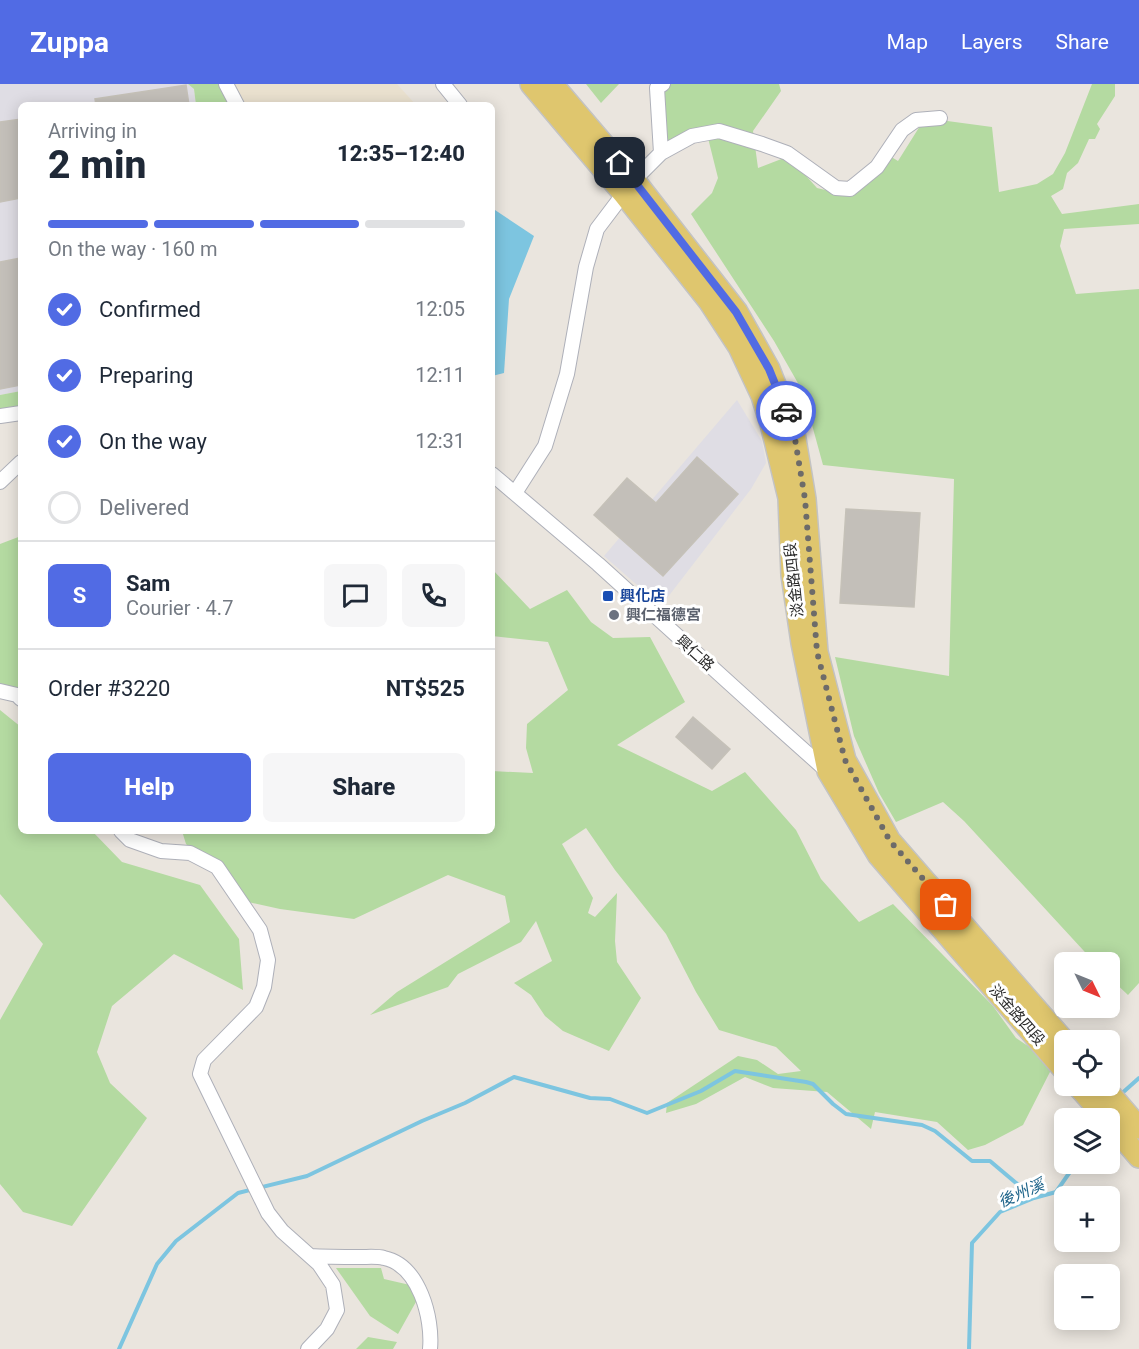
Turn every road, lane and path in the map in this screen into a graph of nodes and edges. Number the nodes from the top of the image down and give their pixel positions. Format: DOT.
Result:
graph roads {
  1 [pos="227,84"];
  2 [pos="443,84"];
  3 [pos="531,84"];
  4 [pos="552,84"];
  5 [pos="658,85"];
  6 [pos="236,102"];
  7 [pos="458,102"];
  8 [pos="940,118"];
  9 [pos="661,153"];
  10 [pos="629,187"];
  11 [pos="18,413"];
  12 [pos="0,416"];
  13 [pos="18,465"];
  14 [pos="495,477"];
  15 [pos="0,482"];
  16 [pos="515,494"];
  17 [pos="0,691"];
  18 [pos="18,697"];
  19 [pos="837,765"];
  20 [pos="124,834"];
  21 [pos="1055,1030"];
  22 [pos="1054,1058"];
  23 [pos="1094,1096"];
  24 [pos="1121,1125"];
  25 [pos="1139,1157"];
  26 [pos="310,1256"];
  27 [pos="308,1349"];
  28 [pos="430,1349"];
  1 -- 6 [label="street"];
  2 -- 7 [label="street"];
  3 -- 10 [label="main road, 淡金路四段"];
  4 -- 10 [label="main road, 淡金路四段"];
  5 -- 9 [label="street"];
  8 -- 9 [label="street"];
  9 -- 10 [label="street"];
  10 -- 16 [label="street"];
  10 -- 19 [label="main road, 淡金路四段"];
  11 -- 12 [label="street"];
  13 -- 15 [label="street"];
  14 -- 16 [label="street, 興仁路"];
  16 -- 19 [label="street, 興仁路"];
  17 -- 18 [label="street"];
  19 -- 21 [label="main road, 淡金路四段"];
  19 -- 22 [label="main road, 淡金路四段"];
  20 -- 26 [label="street"];
  23 -- 24 [label="main road"];
  24 -- 25 [label="main road"];
  26 -- 27 [label="street"];
  26 -- 28 [label="street"];
}
